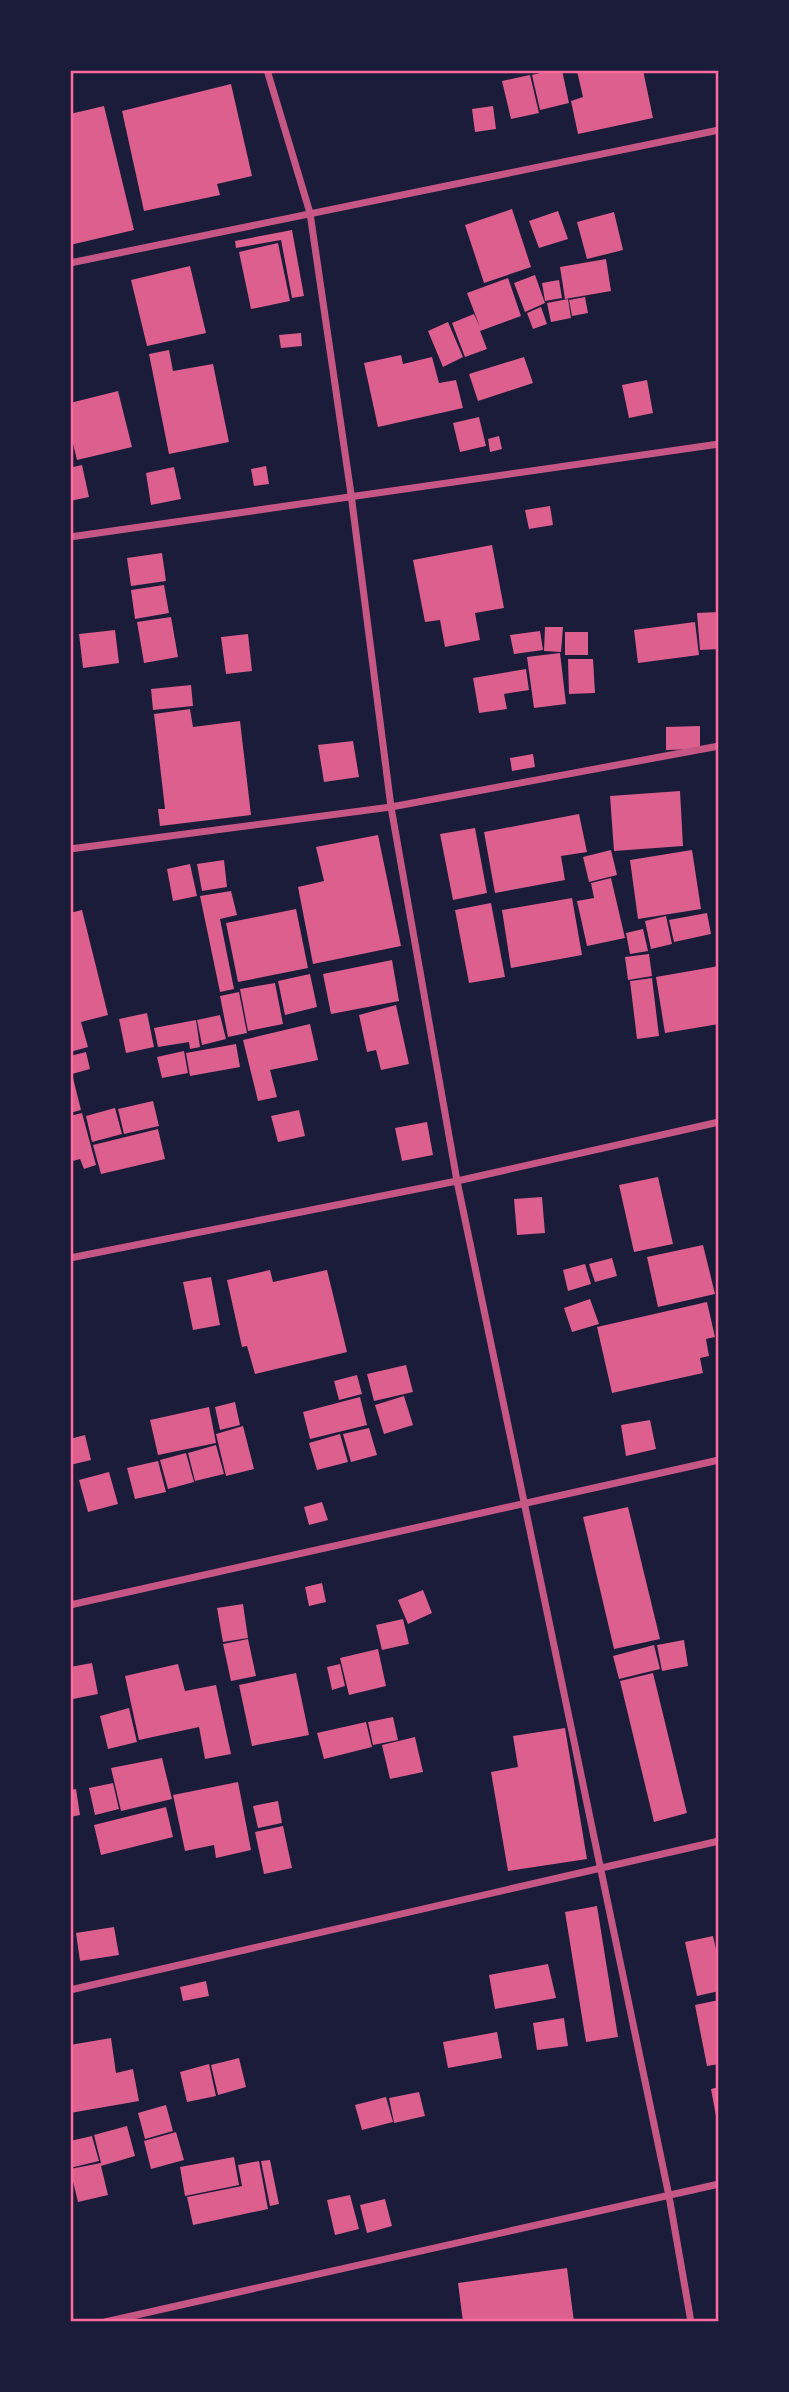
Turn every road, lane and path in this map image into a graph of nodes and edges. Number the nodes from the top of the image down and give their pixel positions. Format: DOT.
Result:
graph roads {
  1 [pos="267,70"];
  2 [pos="719,130"];
  3 [pos="310,213"];
  4 [pos="70,263"];
  5 [pos="719,443"];
  6 [pos="351,495"];
  7 [pos="70,537"];
  8 [pos="719,746"];
  9 [pos="391,807"];
  10 [pos="70,849"];
  11 [pos="719,1122"];
  12 [pos="457,1181"];
  13 [pos="70,1258"];
  14 [pos="719,1460"];
  15 [pos="526,1503"];
  16 [pos="70,1605"];
  17 [pos="719,1841"];
  18 [pos="602,1868"];
  19 [pos="70,1990"];
  20 [pos="719,2184"];
  21 [pos="669,2196"];
  22 [pos="105,2322"];
  23 [pos="691,2322"];
  1 -- 3 [label="street"];
  2 -- 3 [label="street"];
  3 -- 4 [label="street"];
  3 -- 6 [label="street"];
  5 -- 6 [label="street"];
  6 -- 7 [label="street"];
  6 -- 9 [label="street"];
  8 -- 9 [label="street"];
  9 -- 10 [label="street"];
  9 -- 12 [label="street"];
  11 -- 12 [label="street"];
  12 -- 13 [label="street"];
  12 -- 15 [label="street"];
  14 -- 15 [label="street"];
  15 -- 16 [label="street"];
  15 -- 18 [label="street"];
  17 -- 18 [label="street"];
  18 -- 19 [label="street"];
  18 -- 21 [label="street"];
  20 -- 21 [label="street"];
  21 -- 22 [label="street"];
  21 -- 23 [label="street"];
}
